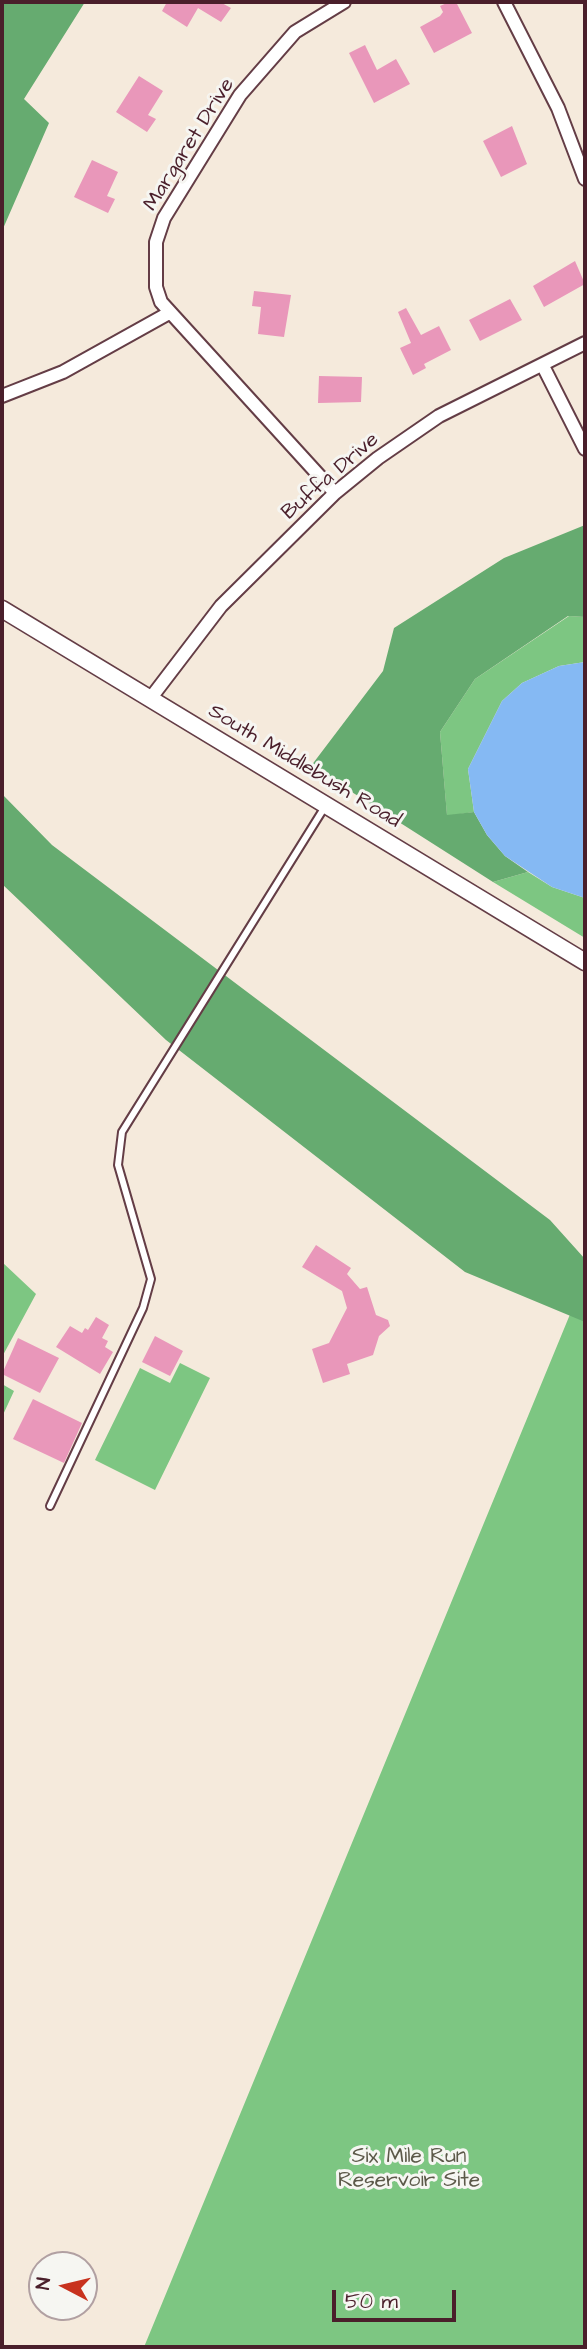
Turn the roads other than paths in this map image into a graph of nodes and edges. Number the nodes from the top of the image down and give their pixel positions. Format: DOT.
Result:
graph roads {
  1 [pos="344,2"];
  2 [pos="504,2"];
  3 [pos="585,179"];
  4 [pos="169,313"];
  5 [pos="585,343"];
  6 [pos="543,366"];
  7 [pos="2,396"];
  8 [pos="585,449"];
  9 [pos="335,493"];
  10 [pos="2,608"];
  11 [pos="150,699"];
  12 [pos="327,804"];
  13 [pos="585,962"];
  14 [pos="50,1506"];
  1 -- 4 [label="street, Margaret Drive"];
  2 -- 3 [label="street"];
  4 -- 7 [label="street"];
  4 -- 9 [label="street, Margaret Drive"];
  5 -- 6 [label="street, Buffa Drive"];
  6 -- 8 [label="street"];
  6 -- 9 [label="street, Buffa Drive"];
  9 -- 11 [label="street, Buffa Drive"];
  10 -- 11 [label="street, South Middlebush Road"];
  11 -- 12 [label="street, South Middlebush Road"];
  12 -- 13 [label="street, South Middlebush Road"];
  12 -- 14 [label="lane"];
}
